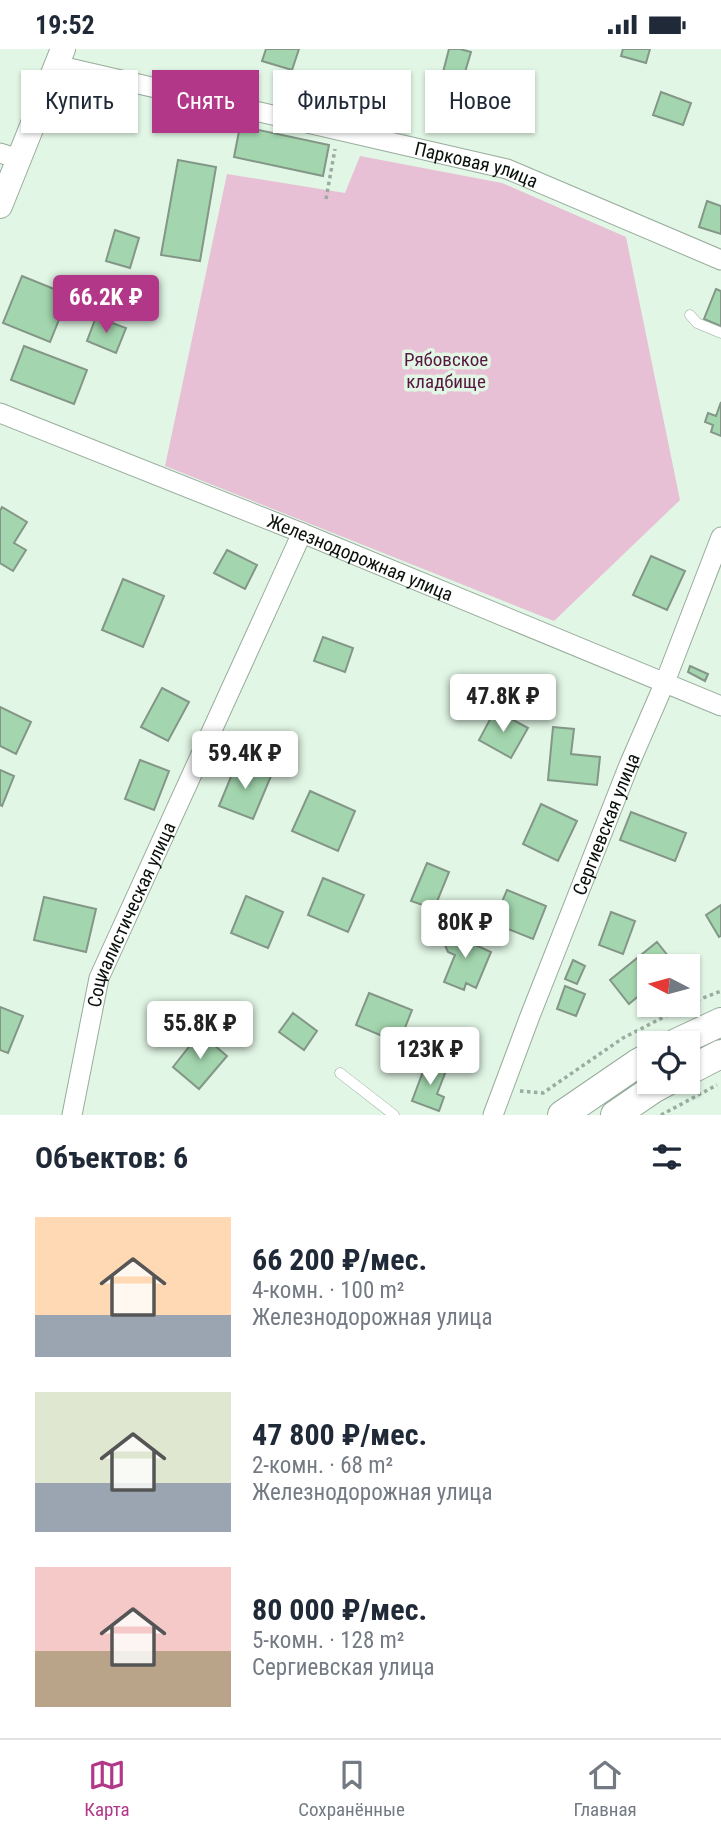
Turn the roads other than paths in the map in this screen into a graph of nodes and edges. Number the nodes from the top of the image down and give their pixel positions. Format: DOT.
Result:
graph roads {
  1 [pos="60,57"];
  2 [pos="9,156"];
  3 [pos="0,206"];
  4 [pos="721,260"];
  5 [pos="690,315"];
  6 [pos="721,333"];
  7 [pos="0,413"];
  8 [pos="302,533"];
  9 [pos="721,537"];
  10 [pos="665,682"];
  11 [pos="721,706"];
  12 [pos="721,1022"];
  13 [pos="700,1032"];
  14 [pos="721,1054"];
  15 [pos="637,1064"];
  16 [pos="700,1065"];
  17 [pos="340,1073"];
  18 [pos="646,1094"];
  19 [pos="503,1101"];
  20 [pos="72,1115"];
  21 [pos="394,1115"];
  22 [pos="511,1115"];
  23 [pos="562,1115"];
  24 [pos="615,1115"];
  1 -- 2 [label="street"];
  1 -- 4 [label="street, Парковая улица"];
  2 -- 3 [label="street"];
  5 -- 6 [label="lane"];
  7 -- 8 [label="street, Железнодорожная улица"];
  8 -- 10 [label="street, Железнодорожная улица"];
  8 -- 20 [label="street, Социалистическая улица"];
  9 -- 10 [label="street, Сергиевская улица"];
  10 -- 11 [label="street, Железнодорожная улица"];
  10 -- 19 [label="street, Сергиевская улица"];
  12 -- 13 [label="main road"];
  14 -- 16 [label="main road"];
  15 -- 23 [label="main road"];
  17 -- 21 [label="lane"];
  18 -- 24 [label="main road"];
  19 -- 22 [label="street"];
}
